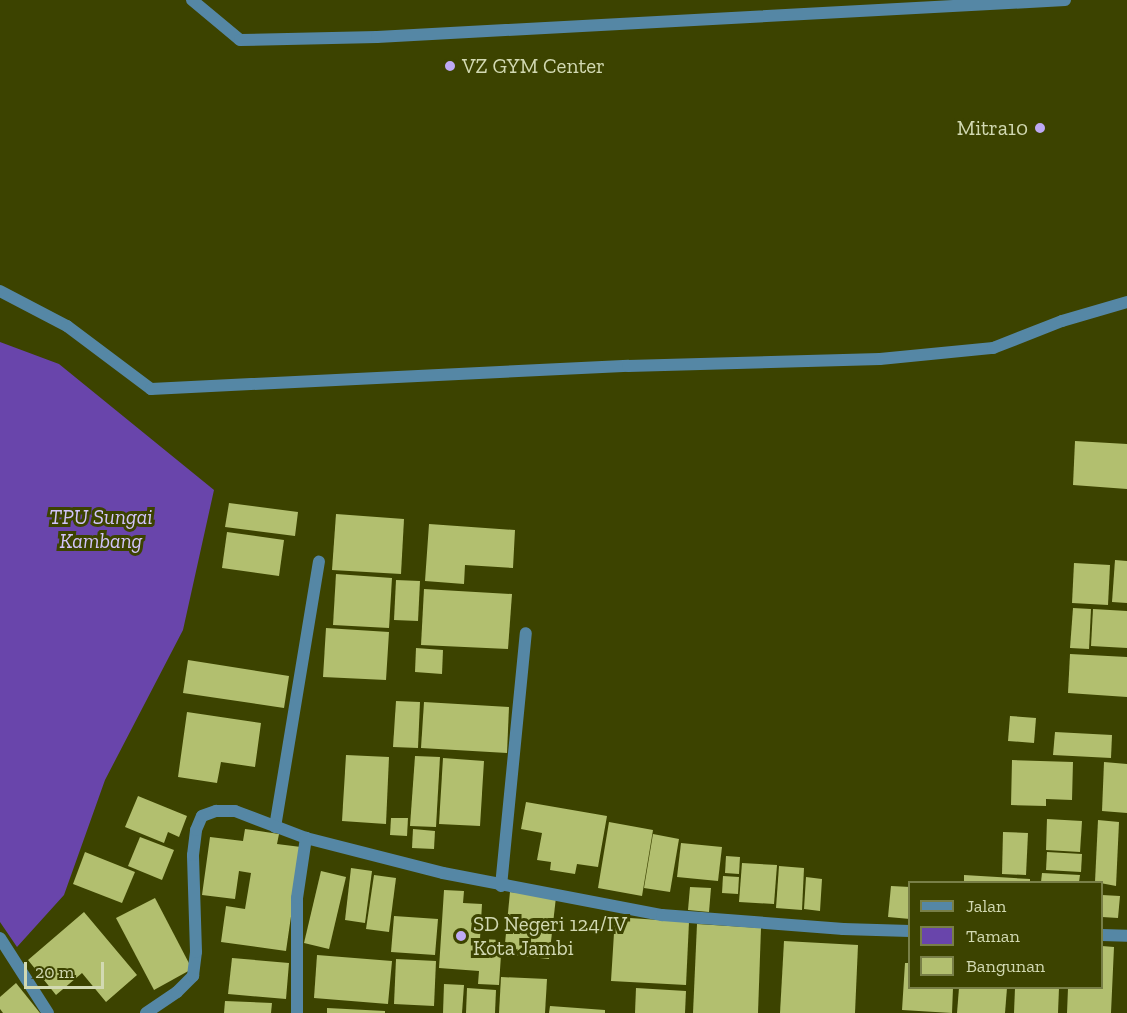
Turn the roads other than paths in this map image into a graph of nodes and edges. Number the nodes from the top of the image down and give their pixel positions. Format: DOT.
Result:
graph roads {
  1 [pos="192,0"];
  2 [pos="1065,0"];
  3 [pos="0,291"];
  4 [pos="1127,302"];
  5 [pos="319,562"];
  6 [pos="526,633"];
  7 [pos="275,827"];
  8 [pos="306,838"];
  9 [pos="501,886"];
  10 [pos="908,931"];
  11 [pos="1103,936"];
  12 [pos="1127,936"];
  13 [pos="0,938"];
  14 [pos="48,1013"];
  15 [pos="146,1013"];
  16 [pos="297,1013"];
  1 -- 2 [label="street"];
  3 -- 4 [label="street"];
  5 -- 7 [label="street"];
  6 -- 9 [label="street"];
  7 -- 8 [label="street"];
  7 -- 15 [label="street"];
  8 -- 9 [label="street"];
  8 -- 16 [label="street"];
  9 -- 10 [label="street"];
  11 -- 12 [label="street"];
  13 -- 14 [label="street"];
}
